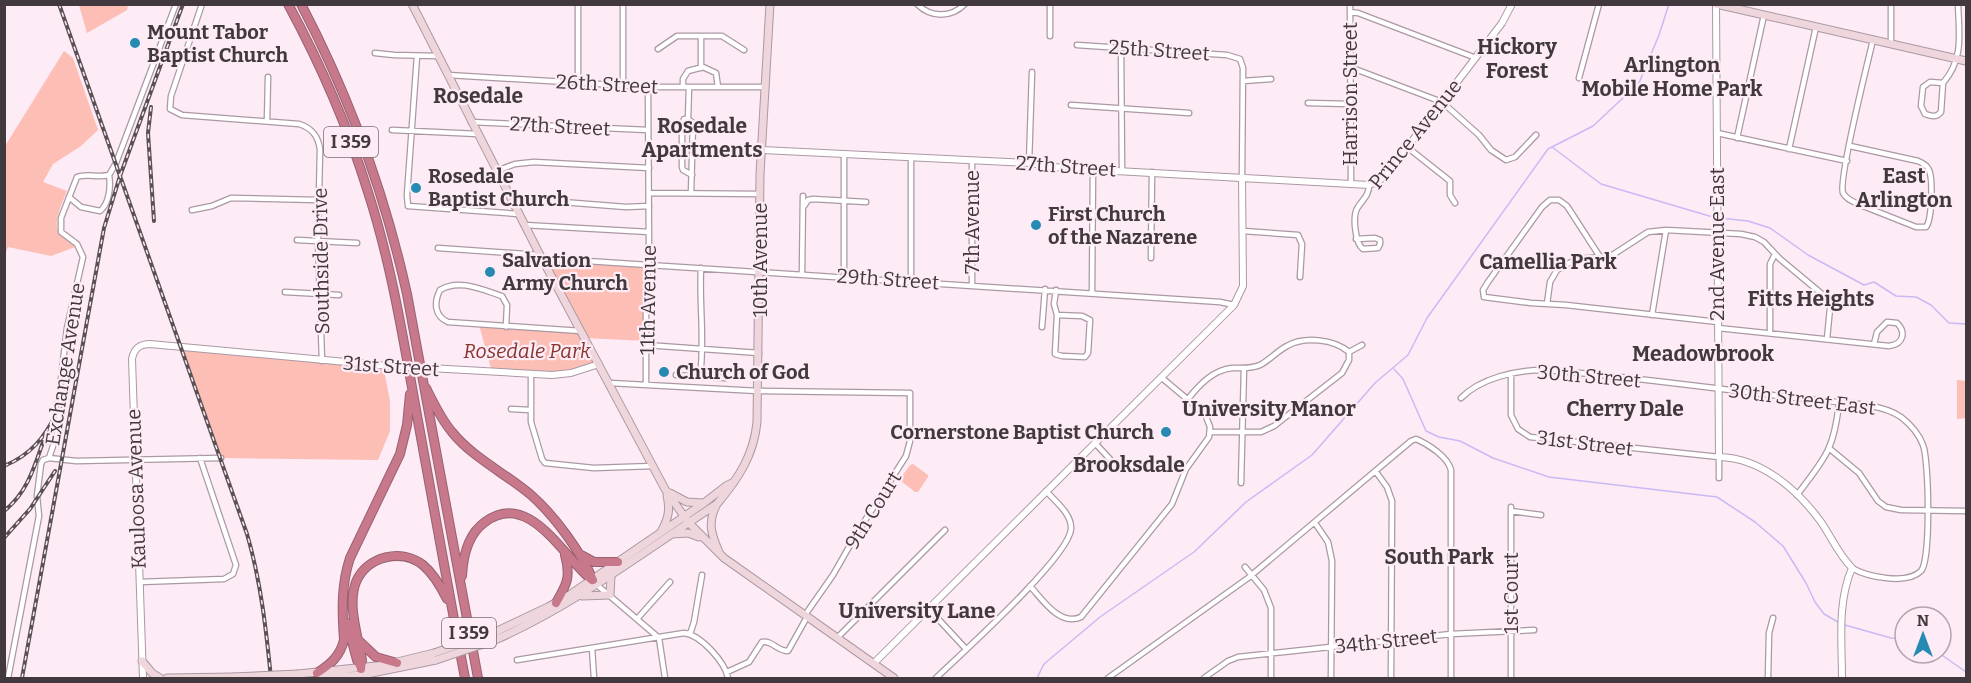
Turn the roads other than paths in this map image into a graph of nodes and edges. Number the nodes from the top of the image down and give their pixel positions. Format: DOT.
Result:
graph roads {
  1 [pos="176,4"];
  2 [pos="202,4"];
  3 [pos="288,4"];
  4 [pos="301,4"];
  5 [pos="412,4"];
  6 [pos="578,4"];
  7 [pos="623,4"];
  8 [pos="770,4"];
  9 [pos="917,4"];
  10 [pos="965,4"];
  11 [pos="1050,4"];
  12 [pos="1350,4"];
  13 [pos="1512,4"];
  14 [pos="1599,4"];
  15 [pos="1891,4"];
  16 [pos="1958,4"];
  17 [pos="1716,5"];
  18 [pos="1350,12"];
  19 [pos="1764,15"];
  20 [pos="1816,27"];
  21 [pos="701,36"];
  22 [pos="1050,36"];
  23 [pos="1873,40"];
  24 [pos="1891,44"];
  25 [pos="1077,45"];
  26 [pos="1121,47"];
  27 [pos="658,49"];
  28 [pos="744,50"];
  29 [pos="375,52"];
  30 [pos="417,56"];
  31 [pos="438,56"];
  32 [pos="1476,58"];
  33 [pos="1958,59"];
  34 [pos="1966,61"];
  35 [pos="701,68"];
  36 [pos="1350,69"];
  37 [pos="1032,72"];
  38 [pos="448,75"];
  39 [pos="268,77"];
  40 [pos="1579,78"];
  41 [pos="1271,79"];
  42 [pos="1243,81"];
  43 [pos="578,83"];
  44 [pos="1943,83"];
  45 [pos="623,86"];
  46 [pos="648,87"];
  47 [pos="683,87"];
  48 [pos="689,87"];
  49 [pos="718,87"];
  50 [pos="766,87"];
  51 [pos="1442,102"];
  52 [pos="1308,103"];
  53 [pos="1350,104"];
  54 [pos="1071,105"];
  55 [pos="1122,107"];
  56 [pos="1189,112"];
  57 [pos="688,119"];
  58 [pos="267,121"];
  59 [pos="471,122"];
  60 [pos="392,130"];
  61 [pos="648,130"];
  62 [pos="411,131"];
  63 [pos="1717,133"];
  64 [pos="478,134"];
  65 [pos="1536,135"];
  66 [pos="1737,138"];
  67 [pos="1850,146"];
  68 [pos="1407,147"];
  69 [pos="1789,149"];
  70 [pos="762,150"];
  71 [pos="844,154"];
  72 [pos="911,158"];
  73 [pos="972,160"];
  74 [pos="1846,161"];
  75 [pos="1029,163"];
  76 [pos="649,168"];
  77 [pos="1093,169"];
  78 [pos="1122,170"];
  79 [pos="496,171"];
  80 [pos="1152,172"];
  81 [pos="109,175"];
  82 [pos="692,175"];
  83 [pos="1242,177"];
  84 [pos="1351,183"];
  85 [pos="1369,185"];
  86 [pos="649,193"];
  87 [pos="691,193"];
  88 [pos="760,194"];
  89 [pos="803,196"];
  90 [pos="69,197"];
  91 [pos="510,198"];
  92 [pos="844,199"];
  93 [pos="318,200"];
  94 [pos="866,202"];
  95 [pos="1455,203"];
  96 [pos="649,206"];
  97 [pos="802,208"];
  98 [pos="192,210"];
  99 [pos="519,214"];
  100 [pos="524,225"];
  101 [pos="1666,230"];
  102 [pos="1243,231"];
  103 [pos="649,232"];
  104 [pos="1717,233"];
  105 [pos="1356,239"];
  106 [pos="297,240"];
  107 [pos="318,241"];
  108 [pos="357,243"];
  109 [pos="438,248"];
  110 [pos="1775,254"];
  111 [pos="541,257"];
  112 [pos="1600,257"];
  113 [pos="1151,258"];
  114 [pos="648,264"];
  115 [pos="701,268"];
  116 [pos="759,272"];
  117 [pos="802,273"];
  118 [pos="844,276"];
  119 [pos="1300,277"];
  120 [pos="911,281"];
  121 [pos="972,285"];
  122 [pos="1045,289"];
  123 [pos="1056,290"];
  124 [pos="285,292"];
  125 [pos="1092,292"];
  126 [pos="321,295"];
  127 [pos="339,295"];
  128 [pos="1484,297"];
  129 [pos="1477,300"];
  130 [pos="1547,304"];
  131 [pos="1234,305"];
  132 [pos="1057,315"];
  133 [pos="1653,315"];
  134 [pos="1718,325"];
  135 [pos="506,327"];
  136 [pos="1042,327"];
  137 [pos="581,331"];
  138 [pos="1770,333"];
  139 [pos="1827,339"];
  140 [pos="1874,344"];
  141 [pos="646,345"];
  142 [pos="1362,345"];
  143 [pos="182,347"];
  144 [pos="703,348"];
  145 [pos="1349,352"];
  146 [pos="759,353"];
  147 [pos="322,361"];
  148 [pos="599,364"];
  149 [pos="1244,368"];
  150 [pos="531,374"];
  151 [pos="1511,374"];
  152 [pos="676,375"];
  153 [pos="700,376"];
  154 [pos="725,378"];
  155 [pos="1162,378"];
  156 [pos="411,381"];
  157 [pos="423,381"];
  158 [pos="610,383"];
  159 [pos="646,385"];
  160 [pos="1687,386"];
  161 [pos="1719,389"];
  162 [pos="758,391"];
  163 [pos="1461,398"];
  164 [pos="1188,399"];
  165 [pos="1839,403"];
  166 [pos="511,410"];
  167 [pos="530,410"];
  168 [pos="1210,432"];
  169 [pos="1243,433"];
  170 [pos="1095,443"];
  171 [pos="1830,449"];
  172 [pos="1719,457"];
  173 [pos="49,458"];
  174 [pos="135,458"];
  175 [pos="221,458"];
  176 [pos="200,459"];
  177 [pos="653,466"];
  178 [pos="1120,470"];
  179 [pos="1376,472"];
  180 [pos="1719,478"];
  181 [pos="734,482"];
  182 [pos="1242,483"];
  183 [pos="665,489"];
  184 [pos="1046,491"];
  185 [pos="1797,495"];
  186 [pos="704,503"];
  187 [pos="717,504"];
  188 [pos="1927,510"];
  189 [pos="1966,510"];
  190 [pos="1541,515"];
  191 [pos="686,519"];
  192 [pos="1315,523"];
  193 [pos="945,530"];
  194 [pos="661,532"];
  195 [pos="670,534"];
  196 [pos="702,538"];
  197 [pos="564,552"];
  198 [pos="577,553"];
  199 [pos="720,554"];
  200 [pos="618,562"];
  201 [pos="1245,567"];
  202 [pos="1852,568"];
  203 [pos="702,575"];
  204 [pos="1252,575"];
  205 [pos="611,576"];
  206 [pos="140,582"];
  207 [pos="595,582"];
  208 [pos="670,582"];
  209 [pos="1030,586"];
  210 [pos="461,588"];
  211 [pos="610,595"];
  212 [pos="579,596"];
  213 [pos="556,603"];
  214 [pos="452,608"];
  215 [pos="928,608"];
  216 [pos="344,611"];
  217 [pos="806,616"];
  218 [pos="1773,618"];
  219 [pos="637,619"];
  220 [pos="645,626"];
  221 [pos="1511,630"];
  222 [pos="1534,630"];
  223 [pos="690,634"];
  224 [pos="1451,634"];
  225 [pos="494,637"];
  226 [pos="659,638"];
  227 [pos="837,638"];
  228 [pos="641,640"];
  229 [pos="1392,640"];
  230 [pos="359,641"];
  231 [pos="1332,646"];
  232 [pos="592,648"];
  233 [pos="966,649"];
  234 [pos="1271,652"];
  235 [pos="435,657"];
  236 [pos="517,660"];
  237 [pos="142,661"];
  238 [pos="397,663"];
  239 [pos="874,663"];
  240 [pos="727,672"];
  241 [pos="362,674"];
  242 [pos="319,676"];
  243 [pos="8,678"];
  244 [pos="143,678"];
  245 [pos="160,678"];
  246 [pos="167,678"];
  247 [pos="337,678"];
  248 [pos="465,678"];
  249 [pos="478,678"];
  250 [pos="594,678"];
  251 [pos="665,678"];
  252 [pos="728,678"];
  253 [pos="894,678"];
  254 [pos="936,678"];
  255 [pos="1108,678"];
  256 [pos="1204,678"];
  257 [pos="1271,678"];
  258 [pos="1331,678"];
  259 [pos="1391,678"];
  260 [pos="1451,678"];
  261 [pos="1511,678"];
  262 [pos="1768,678"];
  263 [pos="1842,678"];
  1 -- 81 [label="street"];
  2 -- 58 [label="street, Southside Drive"];
  3 -- 156 [label="highway, I 359"];
  4 -- 157 [label="highway, I 359"];
  5 -- 31 [label="main road"];
  6 -- 43 [label="street"];
  7 -- 45 [label="street"];
  8 -- 50 [label="main road, 10th Avenue"];
  9 -- 10 [label="street"];
  11 -- 22 [label="street"];
  12 -- 18 [label="street, Harrison Street"];
  13 -- 32 [label="street, Prince Avenue"];
  14 -- 40 [label="street"];
  15 -- 24 [label="street"];
  16 -- 33 [label="street"];
  17 -- 19 [label="main road"];
  17 -- 63 [label="street, 2nd Avenue East"];
  18 -- 32 [label="street"];
  18 -- 36 [label="street, Harrison Street"];
  19 -- 20 [label="main road"];
  19 -- 66 [label="street"];
  20 -- 23 [label="main road"];
  20 -- 69 [label="street"];
  21 -- 27 [label="street"];
  21 -- 28 [label="street"];
  21 -- 35 [label="street"];
  23 -- 24 [label="main road"];
  23 -- 67 [label="street"];
  24 -- 33 [label="main road"];
  25 -- 26 [label="street, 25th Street"];
  26 -- 42 [label="street, 25th Street"];
  26 -- 55 [label="street"];
  29 -- 30 [label="street"];
  30 -- 31 [label="street"];
  30 -- 62 [label="street"];
  31 -- 38 [label="main road"];
  32 -- 51 [label="street, Prince Avenue"];
  33 -- 34 [label="main road"];
  33 -- 44 [label="street"];
  35 -- 47 [label="street"];
  35 -- 49 [label="street"];
  36 -- 51 [label="street"];
  36 -- 53 [label="street, Harrison Street"];
  37 -- 75 [label="street"];
  38 -- 43 [label="street, 26th Street"];
  38 -- 59 [label="main road"];
  39 -- 58 [label="street"];
  41 -- 42 [label="street"];
  42 -- 83 [label="street"];
  43 -- 45 [label="street, 26th Street"];
  44 -- 44 [label="street"];
  45 -- 46 [label="street, 26th Street"];
  46 -- 47 [label="street, 26th Street"];
  46 -- 61 [label="street"];
  47 -- 48 [label="street, 26th Street"];
  48 -- 49 [label="street, 26th Street"];
  48 -- 57 [label="street"];
  49 -- 50 [label="street, 26th Street"];
  50 -- 70 [label="main road, 10th Avenue"];
  51 -- 65 [label="street"];
  51 -- 68 [label="street, Prince Avenue"];
  52 -- 53 [label="street"];
  53 -- 84 [label="street, Harrison Street"];
  54 -- 55 [label="street"];
  55 -- 56 [label="street"];
  55 -- 78 [label="street"];
  57 -- 82 [label="street"];
  57 -- 82 [label="street"];
  58 -- 93 [label="street, Southside Drive"];
  59 -- 61 [label="street, 27th Street"];
  59 -- 64 [label="main road"];
  60 -- 62 [label="street"];
  61 -- 76 [label="street"];
  62 -- 64 [label="street"];
  62 -- 99 [label="street"];
  63 -- 66 [label="street"];
  63 -- 104 [label="street, 2nd Avenue East"];
  64 -- 79 [label="main road"];
  66 -- 69 [label="street"];
  67 -- 74 [label="street"];
  67 -- 74 [label="street"];
  68 -- 85 [label="street, Prince Avenue"];
  68 -- 95 [label="street"];
  69 -- 74 [label="street"];
  70 -- 71 [label="street, 27th Street"];
  70 -- 88 [label="main road, 10th Avenue"];
  71 -- 72 [label="street, 27th Street"];
  71 -- 92 [label="street"];
  72 -- 73 [label="street, 27th Street"];
  72 -- 120 [label="street"];
  73 -- 75 [label="street, 27th Street"];
  73 -- 121 [label="street, 7th Avenue"];
  75 -- 77 [label="street, 27th Street"];
  76 -- 79 [label="street"];
  76 -- 86 [label="street"];
  77 -- 78 [label="street, 27th Street"];
  77 -- 125 [label="street"];
  78 -- 80 [label="street, 27th Street"];
  79 -- 91 [label="main road"];
  80 -- 83 [label="street, 27th Street"];
  80 -- 113 [label="street"];
  81 -- 90 [label="street"];
  81 -- 90 [label="street"];
  82 -- 87 [label="street"];
  83 -- 84 [label="street, 27th Street"];
  83 -- 102 [label="street"];
  84 -- 85 [label="street, 27th Street"];
  85 -- 105 [label="street, Prince Avenue"];
  86 -- 87 [label="street"];
  86 -- 96 [label="street"];
  87 -- 88 [label="street"];
  88 -- 116 [label="main road, 10th Avenue"];
  89 -- 97 [label="street"];
  90 -- 173 [label="street, Exchange Avenue"];
  91 -- 96 [label="street"];
  91 -- 99 [label="main road"];
  92 -- 94 [label="street"];
  92 -- 97 [label="street"];
  92 -- 118 [label="street"];
  93 -- 98 [label="street"];
  93 -- 107 [label="street, Southside Drive"];
  96 -- 103 [label="street, 11th Avenue"];
  97 -- 117 [label="street"];
  99 -- 100 [label="main road"];
  100 -- 103 [label="street"];
  100 -- 111 [label="main road"];
  101 -- 104 [label="street"];
  101 -- 112 [label="street"];
  101 -- 133 [label="street"];
  102 -- 119 [label="street"];
  102 -- 131 [label="street"];
  103 -- 114 [label="street, 11th Avenue"];
  104 -- 110 [label="street"];
  104 -- 134 [label="street, 2nd Avenue East"];
  105 -- 105 [label="street"];
  106 -- 107 [label="street"];
  107 -- 108 [label="street"];
  107 -- 126 [label="street, Southside Drive"];
  109 -- 111 [label="street, 29th Street"];
  110 -- 138 [label="street"];
  110 -- 139 [label="street"];
  111 -- 114 [label="street, 29th Street"];
  111 -- 137 [label="main road"];
  112 -- 128 [label="street"];
  112 -- 130 [label="street"];
  114 -- 115 [label="street, 29th Street"];
  114 -- 141 [label="street, 11th Avenue"];
  115 -- 116 [label="street, 29th Street"];
  115 -- 144 [label="street"];
  116 -- 117 [label="street, 29th Street"];
  116 -- 146 [label="main road, 10th Avenue"];
  117 -- 118 [label="street, 29th Street"];
  118 -- 120 [label="street, 29th Street"];
  120 -- 121 [label="street, 29th Street"];
  121 -- 122 [label="street, 29th Street"];
  122 -- 123 [label="street, 29th Street"];
  122 -- 136 [label="street"];
  123 -- 125 [label="street, 29th Street"];
  123 -- 132 [label="street"];
  124 -- 126 [label="street"];
  125 -- 131 [label="street, 29th Street"];
  126 -- 127 [label="street"];
  126 -- 147 [label="street, Southside Drive"];
  128 -- 129 [label="street"];
  128 -- 130 [label="street"];
  130 -- 133 [label="street"];
  131 -- 155 [label="street"];
  132 -- 132 [label="street"];
  133 -- 134 [label="street"];
  134 -- 138 [label="street"];
  134 -- 161 [label="street, 2nd Avenue East"];
  135 -- 135 [label="street"];
  135 -- 137 [label="street"];
  137 -- 148 [label="main road"];
  138 -- 139 [label="street"];
  139 -- 140 [label="street"];
  140 -- 140 [label="street"];
  141 -- 144 [label="street"];
  141 -- 159 [label="street, 11th Avenue"];
  142 -- 145 [label="street"];
  143 -- 147 [label="street, 31st Street"];
  143 -- 174 [label="street, Kauloosa Avenue"];
  144 -- 146 [label="street"];
  144 -- 153 [label="street"];
  145 -- 149 [label="street"];
  145 -- 169 [label="street"];
  146 -- 162 [label="main road, 10th Avenue"];
  147 -- 150 [label="street, 31st Street, bridge"];
  148 -- 150 [label="street, 31st Street"];
  148 -- 158 [label="main road"];
  149 -- 164 [label="street"];
  149 -- 169 [label="street"];
  150 -- 167 [label="street"];
  151 -- 160 [label="street, 30th Street"];
  151 -- 163 [label="street, 30th Street"];
  151 -- 172 [label="street, 31st Street"];
  152 -- 153 [label="street"];
  153 -- 154 [label="street"];
  155 -- 164 [label="street"];
  155 -- 170 [label="street"];
  156 -- 214 [label="highway, I 359"];
  156 -- 216 [label="highway"];
  157 -- 198 [label="highway"];
  157 -- 210 [label="highway, I 359"];
  158 -- 159 [label="street"];
  158 -- 177 [label="main road"];
  159 -- 162 [label="street"];
  160 -- 161 [label="street, 30th Street East"];
  161 -- 165 [label="street, 30th Street East"];
  161 -- 172 [label="street, 2nd Avenue East"];
  162 -- 181 [label="main road, 10th Avenue"];
  162 -- 217 [label="street, 9th Court"];
  164 -- 168 [label="street"];
  165 -- 171 [label="street"];
  165 -- 188 [label="street, 30th Street East"];
  166 -- 167 [label="street"];
  167 -- 177 [label="street"];
  168 -- 169 [label="street"];
  168 -- 209 [label="street"];
  169 -- 182 [label="street"];
  170 -- 178 [label="street"];
  170 -- 184 [label="street"];
  171 -- 185 [label="street"];
  171 -- 188 [label="street"];
  172 -- 180 [label="street, 2nd Avenue East"];
  172 -- 185 [label="street"];
  173 -- 174 [label="street"];
  173 -- 243 [label="street, Exchange Avenue"];
  174 -- 176 [label="street"];
  174 -- 206 [label="street, Kauloosa Avenue"];
  175 -- 176 [label="street"];
  176 -- 206 [label="street"];
  177 -- 183 [label="main road"];
  179 -- 192 [label="street"];
  179 -- 224 [label="street"];
  179 -- 229 [label="street"];
  181 -- 186 [label="main road"];
  181 -- 187 [label="main road, 10th Avenue"];
  183 -- 186 [label="main road"];
  183 -- 191 [label="main road"];
  183 -- 194 [label="main road"];
  184 -- 209 [label="street"];
  184 -- 215 [label="street"];
  185 -- 202 [label="street"];
  186 -- 191 [label="main road"];
  187 -- 191 [label="main road"];
  187 -- 199 [label="main road"];
  188 -- 189 [label="street"];
  188 -- 202 [label="street"];
  190 -- 221 [label="street, 1st Court"];
  191 -- 194 [label="main road"];
  191 -- 195 [label="main road"];
  191 -- 196 [label="main road"];
  192 -- 204 [label="street"];
  192 -- 231 [label="street"];
  193 -- 227 [label="street"];
  194 -- 200 [label="main road"];
  195 -- 196 [label="main road"];
  195 -- 205 [label="main road"];
  196 -- 199 [label="main road"];
  197 -- 207 [label="highway"];
  197 -- 210 [label="highway"];
  197 -- 213 [label="highway"];
  198 -- 200 [label="highway"];
  198 -- 207 [label="highway"];
  199 -- 217 [label="main road"];
  200 -- 207 [label="main road"];
  201 -- 204 [label="street"];
  202 -- 263 [label="street"];
  203 -- 223 [label="street"];
  204 -- 234 [label="street"];
  204 -- 255 [label="street"];
  205 -- 207 [label="main road"];
  205 -- 211 [label="main road"];
  206 -- 237 [label="street, Kauloosa Avenue"];
  207 -- 211 [label="street"];
  207 -- 212 [label="main road"];
  207 -- 213 [label="main road"];
  208 -- 219 [label="street"];
  209 -- 233 [label="street"];
  210 -- 249 [label="highway, I 359"];
  211 -- 212 [label="main road"];
  211 -- 219 [label="street"];
  212 -- 225 [label="main road"];
  213 -- 225 [label="main road"];
  214 -- 230 [label="highway"];
  214 -- 248 [label="highway, I 359"];
  215 -- 233 [label="street"];
  215 -- 239 [label="street"];
  216 -- 241 [label="highway"];
  216 -- 242 [label="highway"];
  217 -- 227 [label="main road"];
  217 -- 240 [label="street, 9th Court"];
  218 -- 262 [label="street"];
  219 -- 220 [label="street"];
  220 -- 226 [label="street"];
  220 -- 228 [label="street"];
  221 -- 222 [label="street, 34th Street"];
  221 -- 224 [label="street, 34th Street"];
  221 -- 261 [label="street, 1st Court"];
  223 -- 226 [label="street"];
  223 -- 240 [label="street"];
  224 -- 229 [label="street, 34th Street"];
  224 -- 260 [label="street"];
  225 -- 235 [label="main road, bridge"];
  226 -- 228 [label="street"];
  226 -- 251 [label="street"];
  227 -- 239 [label="main road"];
  228 -- 232 [label="street"];
  229 -- 231 [label="street, 34th Street"];
  229 -- 259 [label="street"];
  230 -- 238 [label="highway"];
  230 -- 241 [label="highway"];
  231 -- 234 [label="street, 34th Street"];
  231 -- 258 [label="street"];
  232 -- 236 [label="street"];
  232 -- 250 [label="street"];
  233 -- 254 [label="street"];
  234 -- 256 [label="street, 34th Street"];
  234 -- 257 [label="street"];
  235 -- 238 [label="main road"];
  235 -- 241 [label="main road"];
  237 -- 244 [label="street, Kauloosa Avenue"];
  237 -- 245 [label="main road"];
  238 -- 241 [label="main road"];
  239 -- 253 [label="main road"];
  240 -- 252 [label="street"];
  241 -- 242 [label="main road"];
  241 -- 247 [label="main road"];
  242 -- 246 [label="main road, bridge"];
  242 -- 247 [label="main road"];
}
